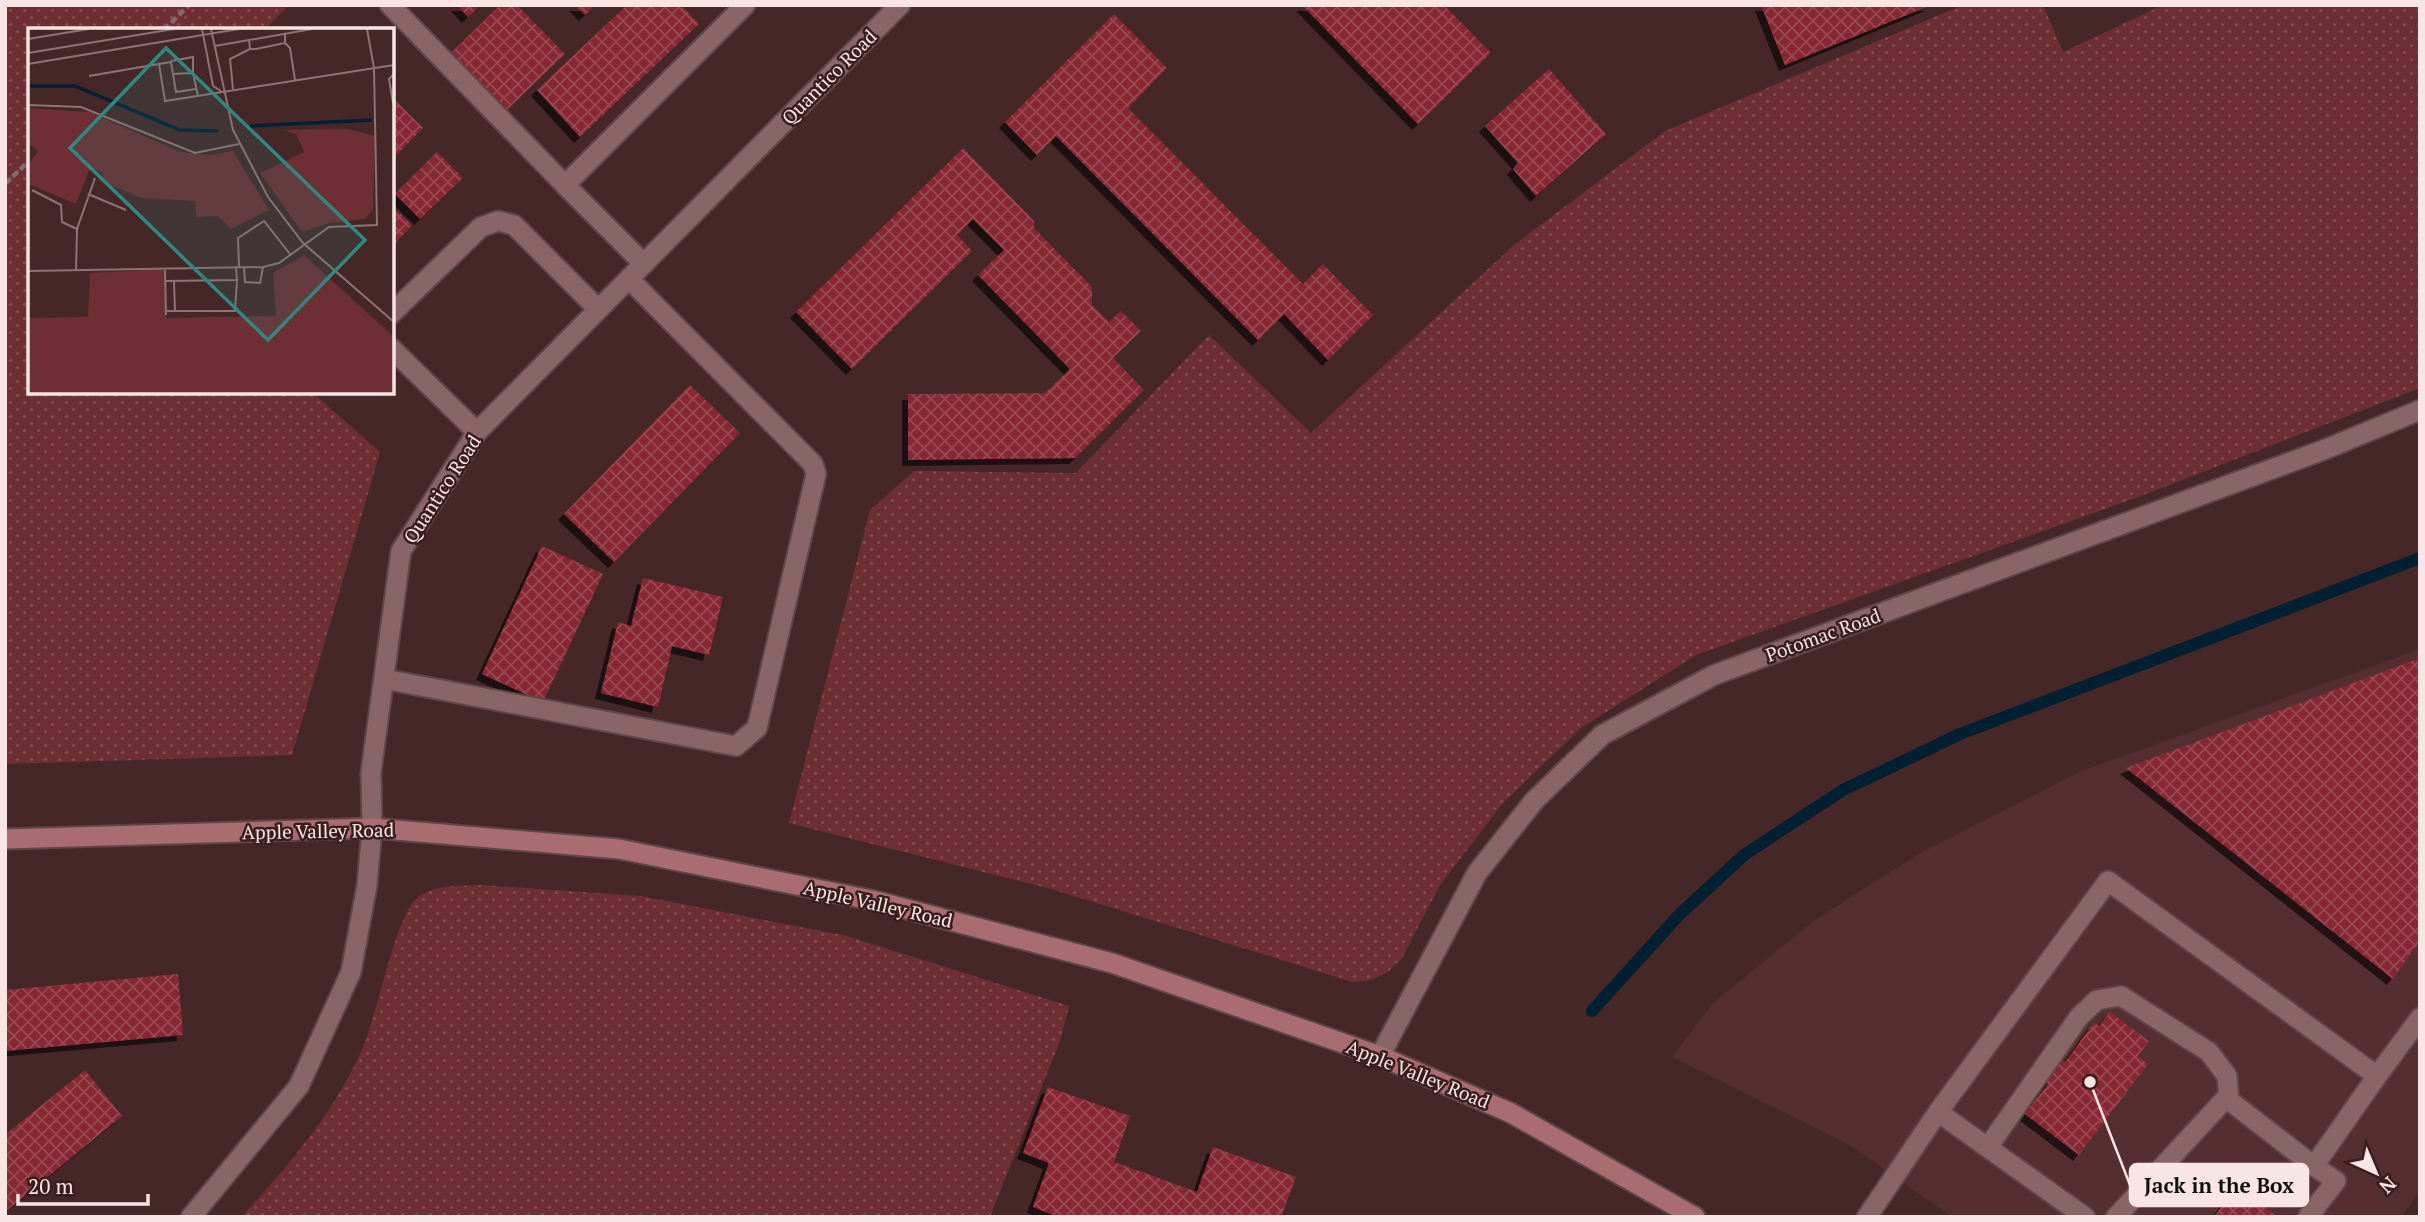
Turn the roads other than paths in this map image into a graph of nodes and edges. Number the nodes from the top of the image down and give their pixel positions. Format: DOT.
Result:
graph roads {
  1 [pos="390,5"];
  2 [pos="745,5"];
  3 [pos="900,5"];
  4 [pos="565,185"];
  5 [pos="644,264"];
  6 [pos="629,279"];
  7 [pos="598,309"];
  8 [pos="394,311"];
  9 [pos="394,351"];
  10 [pos="2420,410"];
  11 [pos="477,432"];
  12 [pos="384,679"];
  13 [pos="372,828"];
  14 [pos="5,839"];
  15 [pos="2420,1018"];
  16 [pos="1380,1056"];
  17 [pos="2377,1076"];
  18 [pos="2229,1100"];
  19 [pos="1938,1112"];
  20 [pos="1987,1147"];
  21 [pos="2314,1167"];
  22 [pos="191,1217"];
  23 [pos="1695,1217"];
  24 [pos="1867,1217"];
  25 [pos="2085,1217"];
  26 [pos="2116,1217"];
  27 [pos="2308,1217"];
  1 -- 4 [label="street"];
  2 -- 4 [label="street"];
  3 -- 5 [label="street, Quantico Road"];
  4 -- 5 [label="street"];
  5 -- 6 [label="street, Quantico Road"];
  6 -- 7 [label="street, Quantico Road"];
  6 -- 12 [label="street"];
  7 -- 8 [label="street"];
  7 -- 11 [label="street, Quantico Road"];
  9 -- 11 [label="street"];
  10 -- 16 [label="street, Potomac Road"];
  11 -- 12 [label="street, Quantico Road"];
  12 -- 13 [label="street, Quantico Road"];
  13 -- 14 [label="main road, Apple Valley Road"];
  13 -- 16 [label="main road, Apple Valley Road"];
  13 -- 22 [label="street, Quantico Road"];
  15 -- 17 [label="street"];
  16 -- 23 [label="main road, Apple Valley Road"];
  17 -- 19 [label="street"];
  17 -- 21 [label="street"];
  18 -- 20 [label="street"];
  18 -- 21 [label="street"];
  18 -- 26 [label="street"];
  19 -- 20 [label="street"];
  19 -- 24 [label="street"];
  20 -- 25 [label="street"];
  21 -- 27 [label="street"];
}
